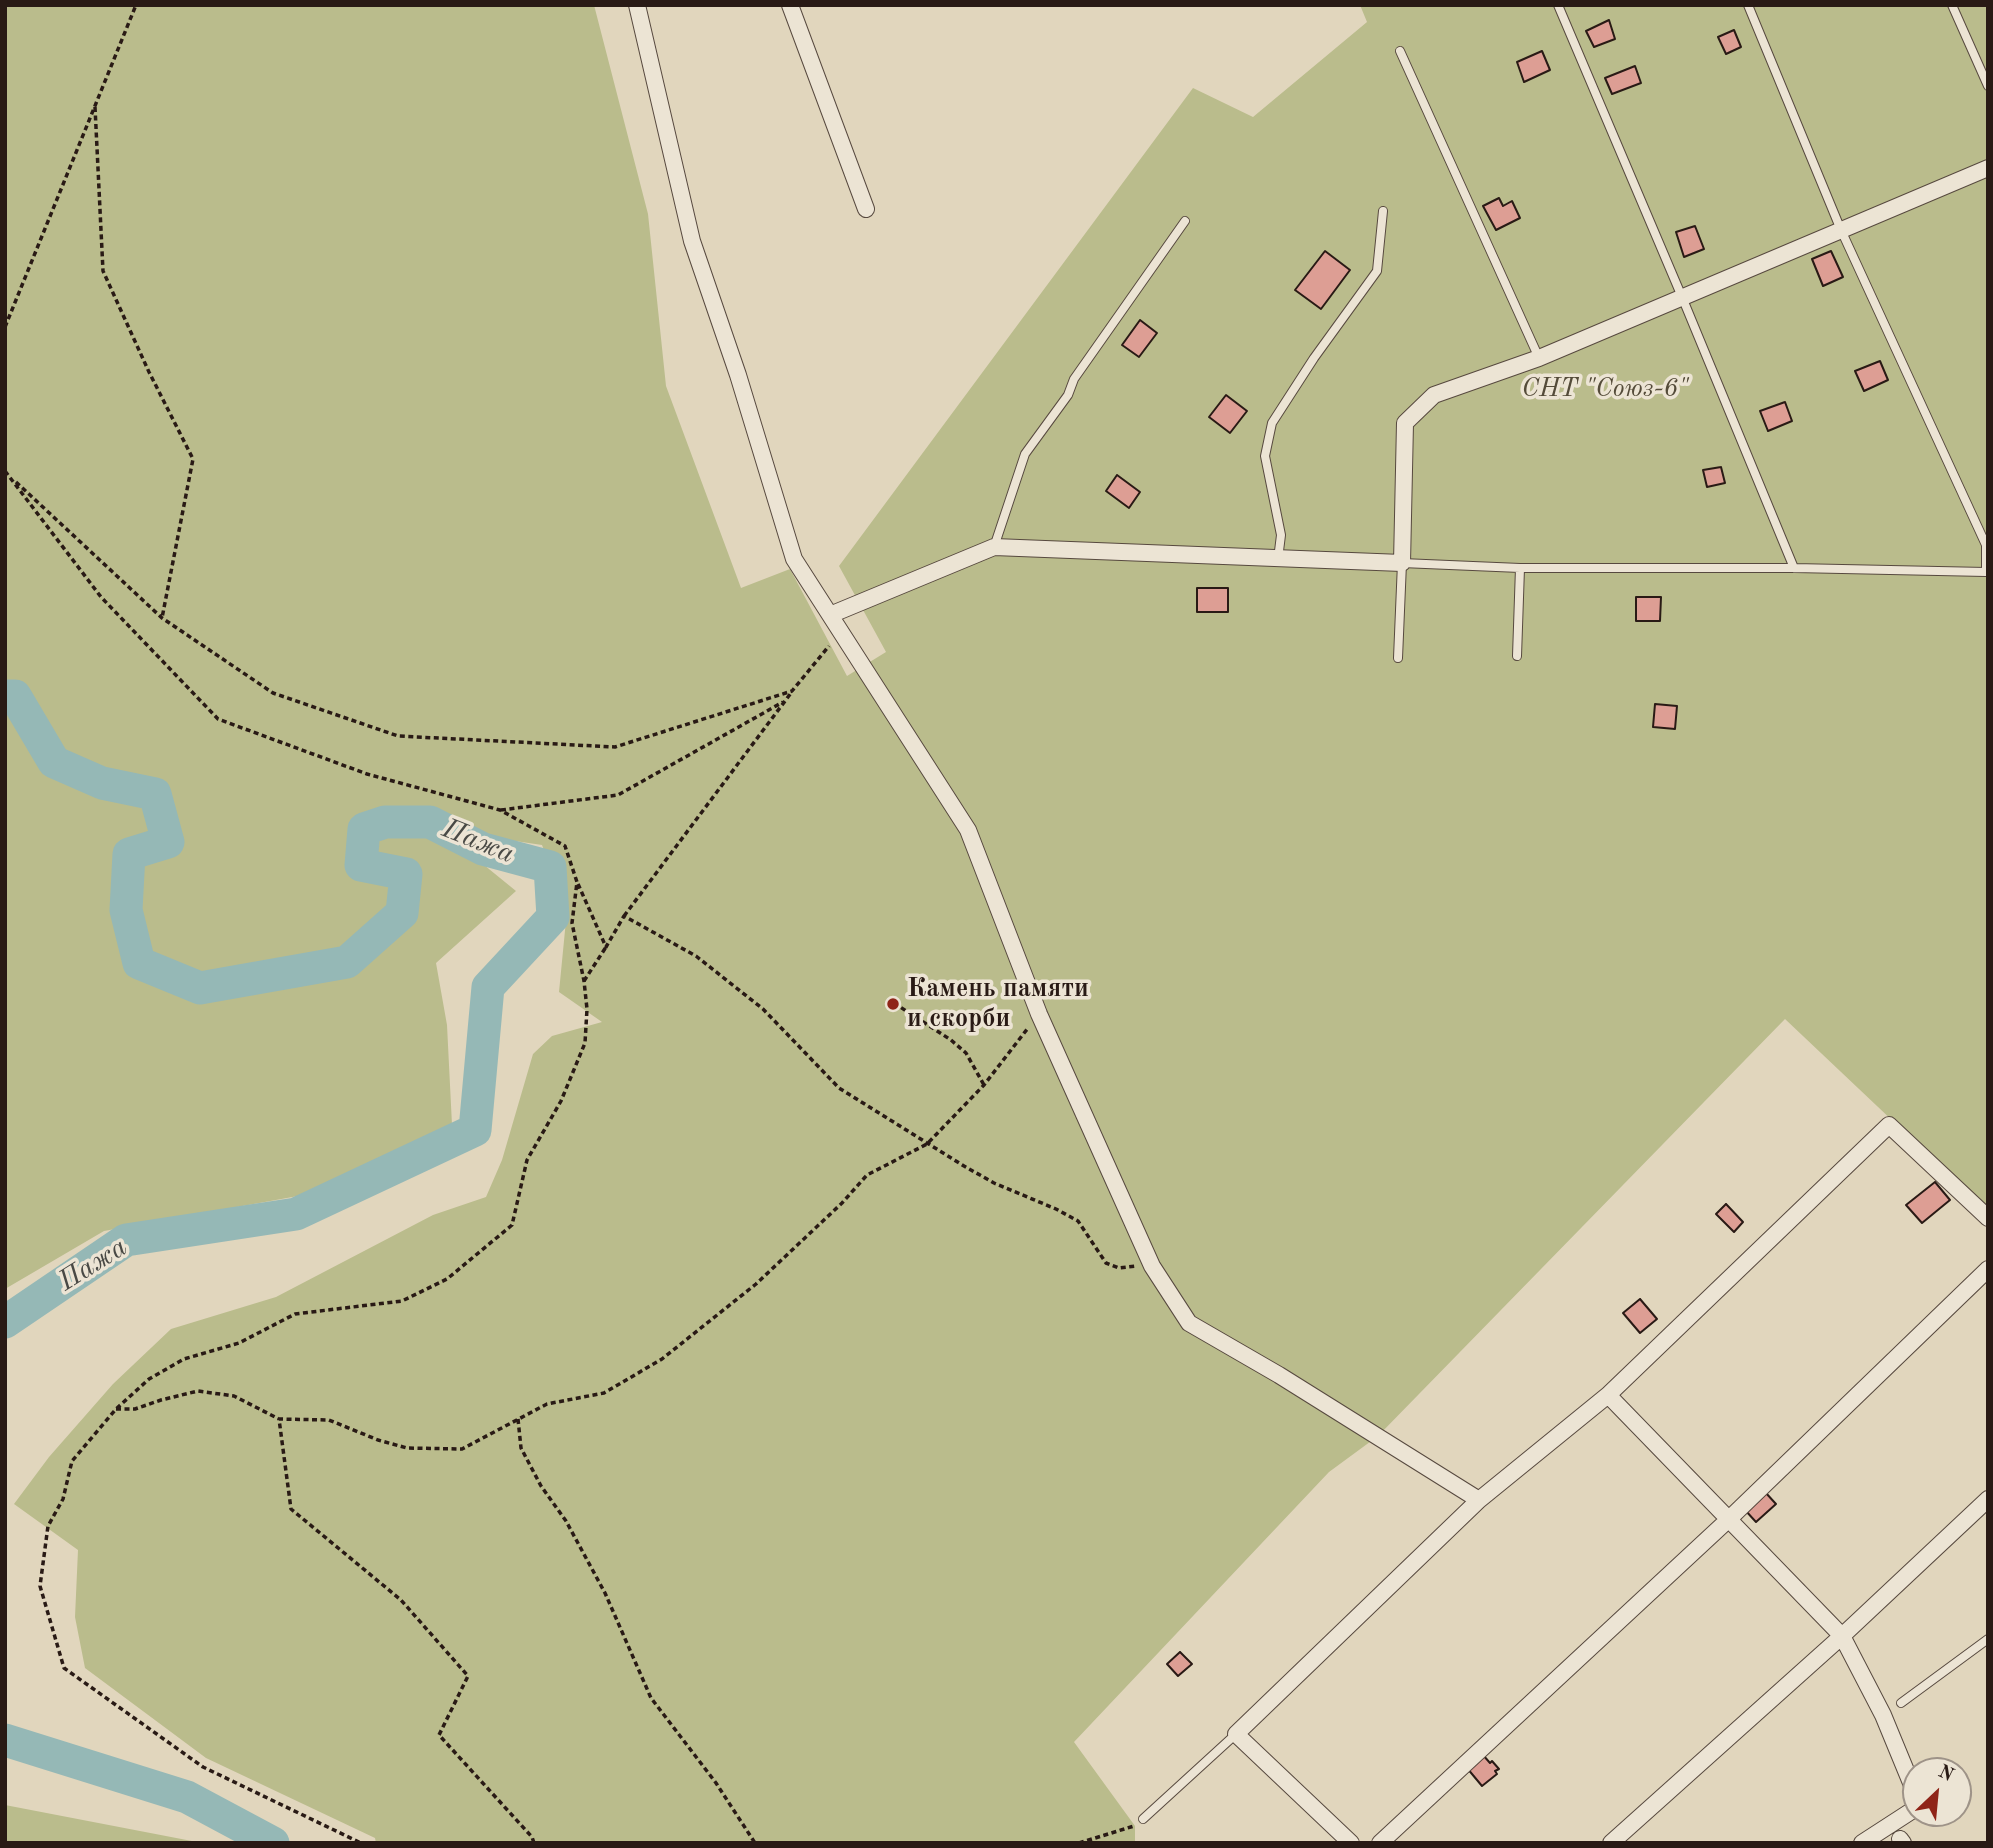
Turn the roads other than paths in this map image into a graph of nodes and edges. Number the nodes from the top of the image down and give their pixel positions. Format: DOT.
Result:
graph roads {
  1 [pos="637,5"];
  2 [pos="790,5"];
  3 [pos="1558,5"];
  4 [pos="1748,5"];
  5 [pos="1952,5"];
  6 [pos="1400,51"];
  7 [pos="1988,86"];
  8 [pos="1988,168"];
  9 [pos="866,209"];
  10 [pos="1383,211"];
  11 [pos="1185,221"];
  12 [pos="1841,230"];
  13 [pos="1682,297"];
  14 [pos="1539,358"];
  15 [pos="994,547"];
  16 [pos="1278,558"];
  17 [pos="1402,562"];
  18 [pos="1520,568"];
  19 [pos="1794,568"];
  20 [pos="830,615"];
  21 [pos="1517,656"];
  22 [pos="1398,658"];
  23 [pos="1988,1218"];
  24 [pos="1988,1269"];
  25 [pos="1608,1395"];
  26 [pos="1988,1499"];
  27 [pos="1479,1500"];
  28 [pos="1729,1519"];
  29 [pos="1842,1636"];
  30 [pos="1988,1639"];
  31 [pos="1901,1703"];
  32 [pos="1236,1734"];
  33 [pos="1902,1761"];
  34 [pos="1902,1817"];
  35 [pos="1143,1819"];
  36 [pos="1351,1843"];
  37 [pos="1380,1843"];
  38 [pos="1611,1843"];
  39 [pos="1862,1843"];
  1 -- 20 [label="street"];
  2 -- 9 [label="street"];
  3 -- 13 [label="lane"];
  4 -- 12 [label="lane"];
  5 -- 7 [label="lane"];
  6 -- 14 [label="lane"];
  8 -- 12 [label="street"];
  10 -- 16 [label="lane"];
  11 -- 15 [label="lane"];
  12 -- 13 [label="street"];
  12 -- 19 [label="lane"];
  13 -- 14 [label="street"];
  13 -- 19 [label="lane"];
  14 -- 17 [label="street"];
  15 -- 16 [label="street"];
  15 -- 20 [label="street"];
  16 -- 17 [label="street"];
  17 -- 18 [label="lane"];
  17 -- 22 [label="lane"];
  18 -- 19 [label="lane"];
  18 -- 21 [label="lane"];
  20 -- 27 [label="street"];
  23 -- 25 [label="street"];
  24 -- 28 [label="street"];
  25 -- 27 [label="street"];
  25 -- 28 [label="street"];
  26 -- 29 [label="street"];
  27 -- 32 [label="street"];
  28 -- 29 [label="street"];
  28 -- 37 [label="street"];
  29 -- 33 [label="street"];
  29 -- 38 [label="street"];
  30 -- 31 [label="lane"];
  32 -- 35 [label="lane"];
  32 -- 36 [label="street"];
  34 -- 39 [label="street"];
}
